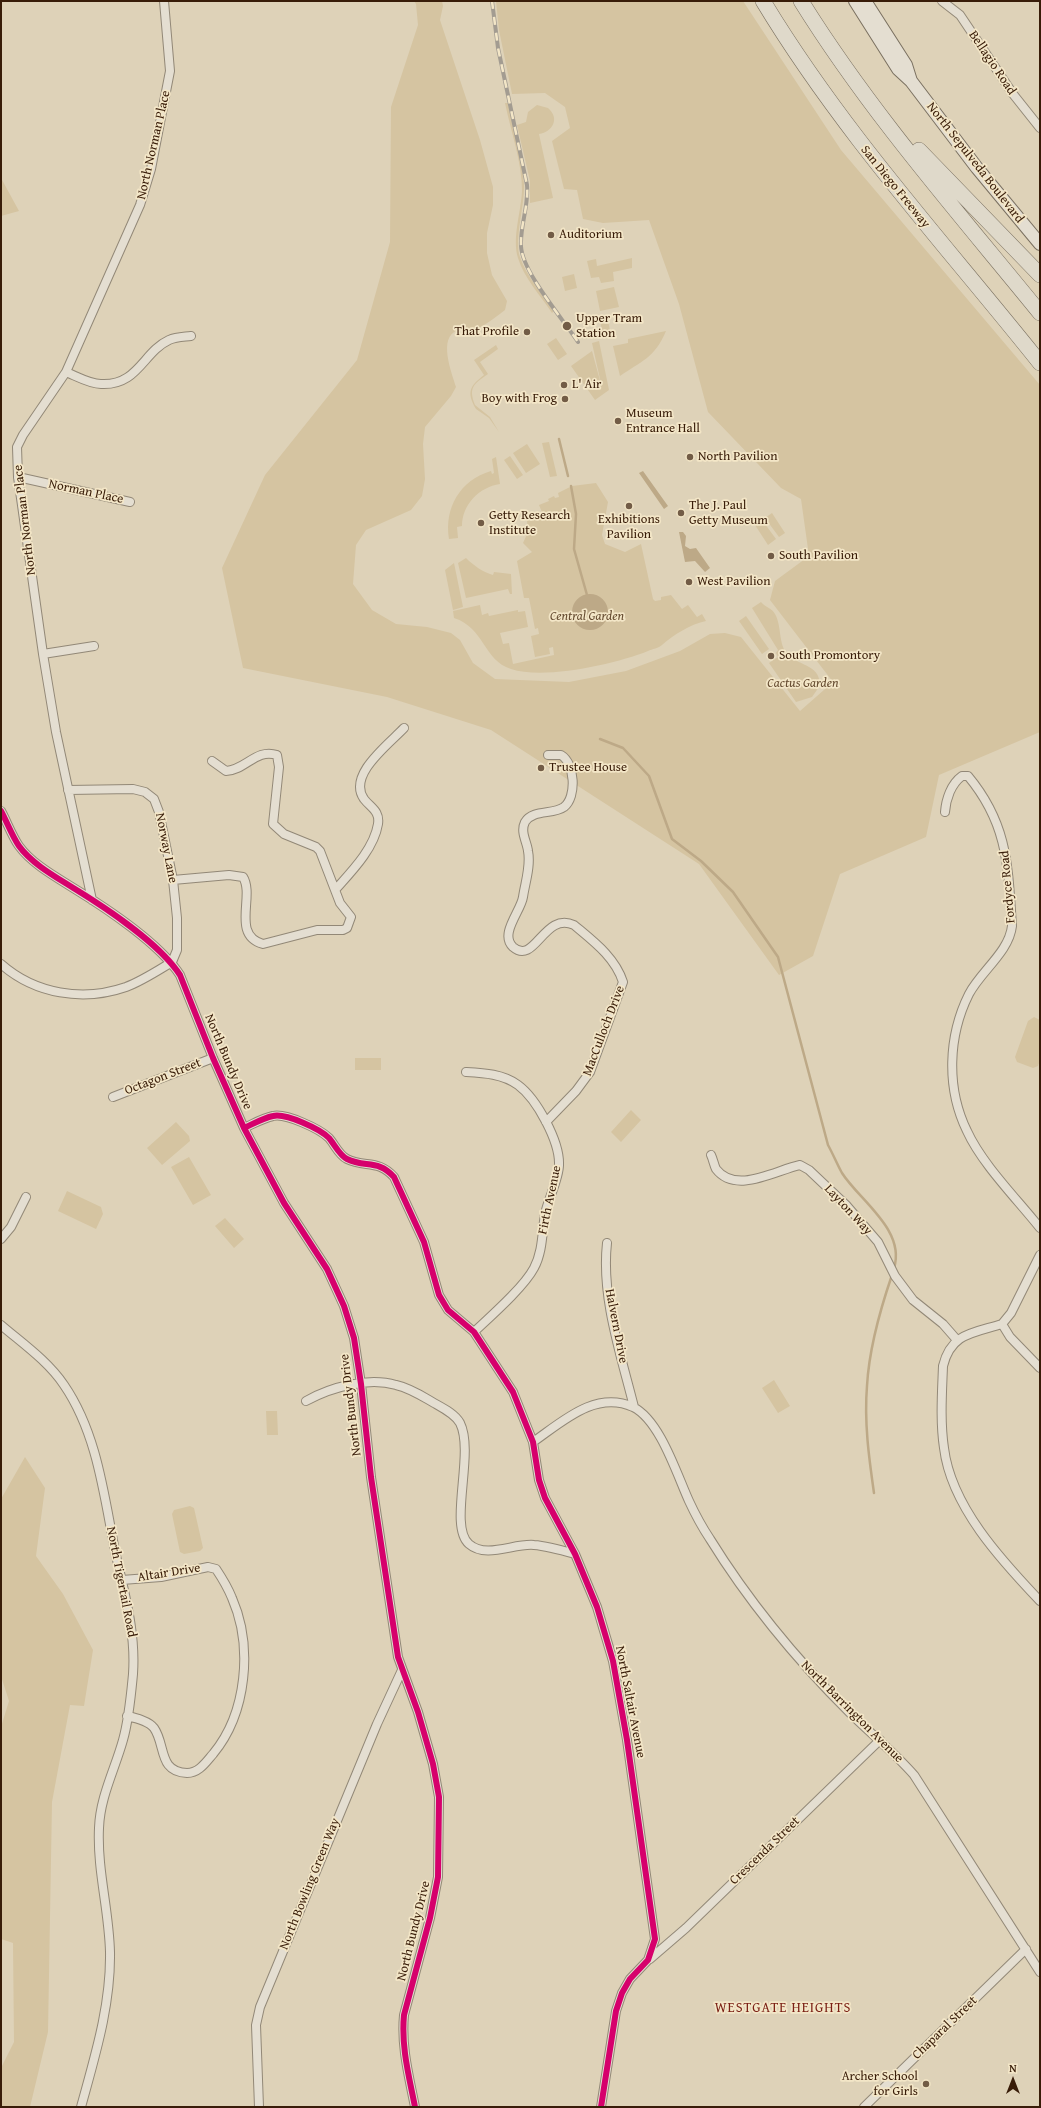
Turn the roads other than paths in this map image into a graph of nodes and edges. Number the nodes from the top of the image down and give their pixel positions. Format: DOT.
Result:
graph roads {
  1 [pos="164,1"];
  2 [pos="762,1"];
  3 [pos="772,1"];
  4 [pos="801,1"];
  5 [pos="855,1"];
  6 [pos="866,1"];
  7 [pos="942,1"];
  8 [pos="911,81"];
  9 [pos="862,92"];
  10 [pos="1040,128"];
  11 [pos="1040,244"];
  12 [pos="1040,275"];
  13 [pos="1040,313"];
  14 [pos="191,336"];
  15 [pos="1040,349"];
  16 [pos="1040,363"];
  17 [pos="66,372"];
  18 [pos="18,478"];
  19 [pos="130,502"];
  20 [pos="94,646"];
  21 [pos="43,654"];
  22 [pos="404,728"];
  23 [pos="548,756"];
  24 [pos="212,761"];
  25 [pos="68,790"];
  26 [pos="1,811"];
  27 [pos="945,812"];
  28 [pos="173,880"];
  29 [pos="335,890"];
  30 [pos="92,900"];
  31 [pos="172,962"];
  32 [pos="1,964"];
  33 [pos="213,1058"];
  34 [pos="466,1072"];
  35 [pos="113,1097"];
  36 [pos="546,1122"];
  37 [pos="244,1128"];
  38 [pos="711,1155"];
  39 [pos="26,1198"];
  40 [pos="1040,1228"];
  41 [pos="1,1239"];
  42 [pos="607,1243"];
  43 [pos="1040,1255"];
  44 [pos="1002,1324"];
  45 [pos="1,1325"];
  46 [pos="474,1332"];
  47 [pos="957,1340"];
  48 [pos="1040,1368"];
  49 [pos="361,1384"];
  50 [pos="306,1401"];
  51 [pos="634,1407"];
  52 [pos="533,1442"];
  53 [pos="575,1554"];
  54 [pos="122,1580"];
  55 [pos="1040,1601"];
  56 [pos="402,1670"];
  57 [pos="127,1716"];
  58 [pos="880,1740"];
  59 [pos="1026,1950"];
  60 [pos="648,1960"];
  61 [pos="1040,1972"];
  62 [pos="81,2107"];
  63 [pos="259,2107"];
  64 [pos="415,2107"];
  65 [pos="601,2107"];
  66 [pos="864,2107"];
  1 -- 17 [label="street, North Norman Place"];
  2 -- 16 [label="highway, San Diego Freeway"];
  3 -- 15 [label="highway"];
  4 -- 9 [label="highway"];
  5 -- 8 [label="main road, North Sepulveda Boulevard"];
  6 -- 8 [label="main road, North Sepulveda Boulevard"];
  7 -- 10 [label="street, Bellagio Road"];
  8 -- 11 [label="main road, North Sepulveda Boulevard"];
  9 -- 12 [label="highway"];
  9 -- 13 [label="highway"];
  14 -- 17 [label="street"];
  17 -- 18 [label="street, North Norman Place"];
  18 -- 19 [label="street, Norman Place"];
  18 -- 21 [label="street, North Norman Place"];
  20 -- 21 [label="street"];
  21 -- 25 [label="street, North Norman Place"];
  22 -- 29 [label="street"];
  23 -- 36 [label="street, MacCulloch Drive"];
  24 -- 29 [label="street"];
  25 -- 28 [label="street, Norway Lane"];
  25 -- 30 [label="street, North Norman Place"];
  26 -- 30 [label="street, North Bundy Drive"];
  27 -- 40 [label="street, Fordyce Road"];
  28 -- 29 [label="street"];
  28 -- 31 [label="street, Norway Lane"];
  30 -- 31 [label="street, North Bundy Drive"];
  31 -- 32 [label="street"];
  31 -- 33 [label="street, North Bundy Drive"];
  33 -- 35 [label="street, Octagon Street"];
  33 -- 37 [label="street, North Bundy Drive"];
  34 -- 36 [label="street, Firth Avenue"];
  36 -- 46 [label="street, Firth Avenue"];
  37 -- 46 [label="street, North Saltair Avenue"];
  37 -- 49 [label="street, North Bundy Drive"];
  38 -- 47 [label="street, Layton Way"];
  39 -- 41 [label="street"];
  42 -- 51 [label="street, Halvern Drive"];
  43 -- 44 [label="street"];
  44 -- 47 [label="street"];
  44 -- 48 [label="street"];
  45 -- 54 [label="street, North Tigertail Road"];
  46 -- 52 [label="street, North Saltair Avenue"];
  47 -- 55 [label="street"];
  49 -- 50 [label="street"];
  49 -- 53 [label="street"];
  49 -- 56 [label="street, North Bundy Drive"];
  51 -- 52 [label="street"];
  51 -- 58 [label="street, North Barrington Avenue"];
  52 -- 53 [label="street, North Saltair Avenue"];
  53 -- 60 [label="street, North Saltair Avenue"];
  54 -- 57 [label="street, North Tigertail Road"];
  54 -- 57 [label="street, Altair Drive"];
  56 -- 63 [label="street, North Bowling Green Way"];
  56 -- 64 [label="street, North Bundy Drive"];
  57 -- 62 [label="street, North Tigertail Road"];
  58 -- 59 [label="street, North Barrington Avenue"];
  58 -- 60 [label="street, Crescenda Street"];
  59 -- 61 [label="street, North Barrington Avenue"];
  59 -- 66 [label="street, Chaparal Street"];
  60 -- 65 [label="street, North Saltair Avenue"];
}
